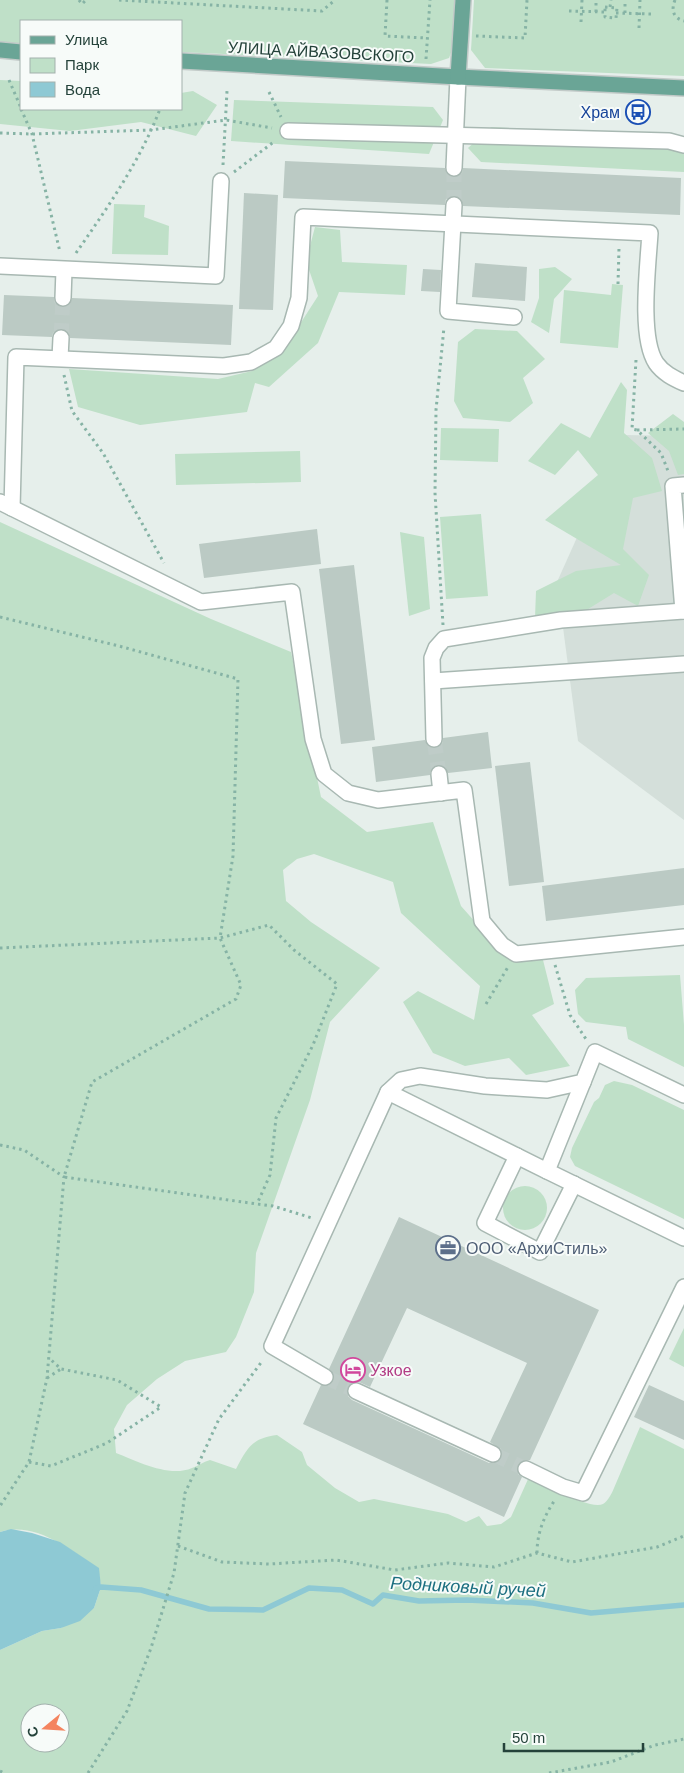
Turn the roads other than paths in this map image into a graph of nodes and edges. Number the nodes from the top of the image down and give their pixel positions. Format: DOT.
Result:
graph roads {
  1 [pos="463,0"];
  2 [pos="0,50"];
  3 [pos="20,52"];
  4 [pos="182,61"];
  5 [pos="458,77"];
  6 [pos="684,88"];
  7 [pos="288,131"];
  8 [pos="455,135"];
  9 [pos="684,145"];
  10 [pos="454,168"];
  11 [pos="221,181"];
  12 [pos="454,205"];
  13 [pos="453,223"];
  14 [pos="0,266"];
  15 [pos="64,270"];
  16 [pos="63,298"];
  17 [pos="514,316"];
  18 [pos="61,338"];
  19 [pos="60,358"];
  20 [pos="684,383"];
  21 [pos="678,485"];
  22 [pos="6,505"];
  23 [pos="683,611"];
  24 [pos="684,664"];
  25 [pos="433,681"];
  26 [pos="434,739"];
  27 [pos="439,774"];
  28 [pos="441,793"];
  29 [pos="684,936"];
  30 [pos="584,1082"];
  31 [pos="388,1092"];
  32 [pos="684,1095"];
  33 [pos="517,1156"];
  34 [pos="547,1171"];
  35 [pos="574,1184"];
  36 [pos="684,1238"];
  37 [pos="684,1287"];
  38 [pos="325,1377"];
  39 [pos="356,1391"];
  40 [pos="493,1454"];
  41 [pos="526,1469"];
  1 -- 5 [label="main road"];
  2 -- 3 [label="main road"];
  4 -- 5 [label="main road, УЛИЦА АЙВАЗОВСКОГО"];
  5 -- 6 [label="main road, УЛИЦА АЙВАЗОВСКОГО"];
  5 -- 8 [label="lane"];
  7 -- 8 [label="lane"];
  8 -- 9 [label="lane"];
  8 -- 10 [label="lane"];
  11 -- 15 [label="lane"];
  12 -- 13 [label="lane"];
  13 -- 17 [label="lane"];
  13 -- 19 [label="lane"];
  13 -- 20 [label="lane"];
  14 -- 15 [label="lane"];
  15 -- 16 [label="lane"];
  18 -- 19 [label="lane"];
  19 -- 22 [label="lane"];
  21 -- 23 [label="lane"];
  22 -- 28 [label="lane"];
  23 -- 25 [label="lane"];
  24 -- 25 [label="lane"];
  25 -- 26 [label="lane"];
  27 -- 28 [label="lane"];
  28 -- 29 [label="lane"];
  30 -- 31 [label="lane"];
  30 -- 32 [label="lane"];
  30 -- 34 [label="lane"];
  31 -- 33 [label="lane"];
  31 -- 38 [label="lane"];
  33 -- 34 [label="lane"];
  33 -- 35 [label="lane"];
  34 -- 35 [label="lane"];
  35 -- 36 [label="lane"];
  37 -- 41 [label="lane"];
  39 -- 40 [label="lane"];
}
